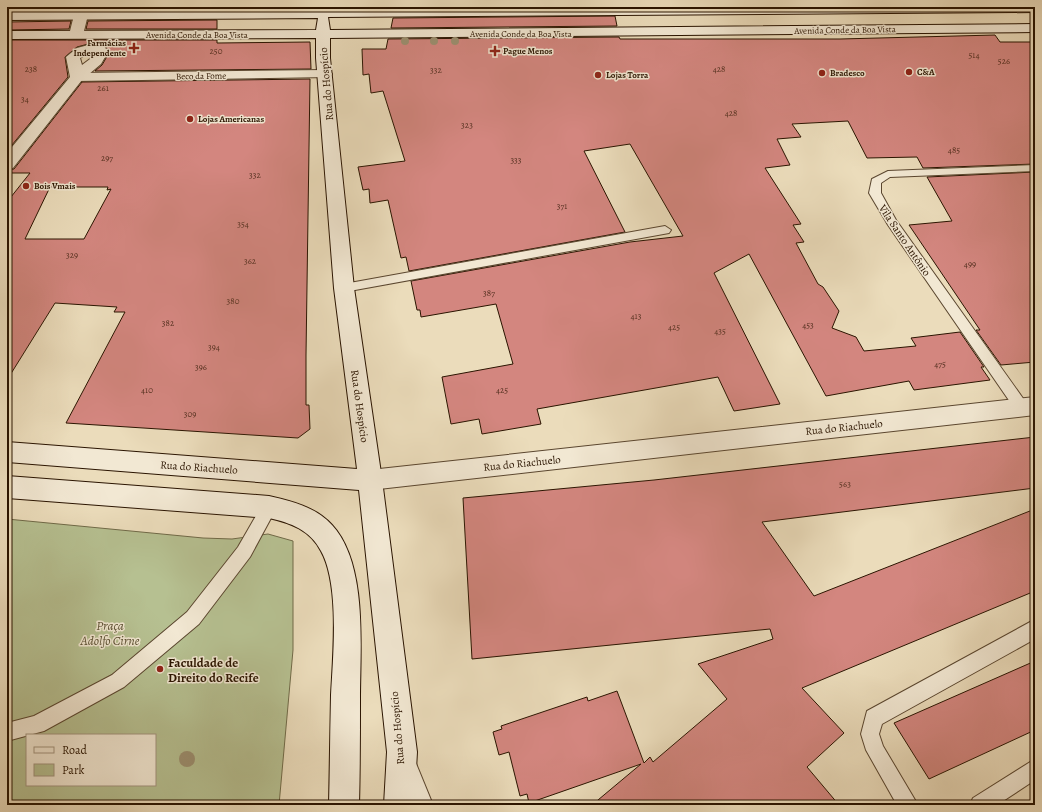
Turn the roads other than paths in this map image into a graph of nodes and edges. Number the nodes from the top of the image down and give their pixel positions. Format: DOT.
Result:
graph roads {
  1 [pos="1035,8"];
  2 [pos="324,10"];
  3 [pos="82,11"];
  4 [pos="7,16"];
  5 [pos="1035,28"];
  6 [pos="7,35"];
  7 [pos="76,35"];
  8 [pos="322,35"];
  9 [pos="325,74"];
  10 [pos="77,77"];
  11 [pos="7,164"];
  12 [pos="1035,168"];
  13 [pos="665,230"];
  14 [pos="344,288"];
  15 [pos="1028,407"];
  16 [pos="7,452"];
  17 [pos="370,480"];
  18 [pos="7,487"];
  19 [pos="269,507"];
  20 [pos="1035,630"];
  21 [pos="7,732"];
  22 [pos="402,752"];
  23 [pos="1035,769"];
  24 [pos="344,805"];
  25 [pos="399,805"];
  26 [pos="424,805"];
  27 [pos="908,805"];
  28 [pos="980,805"];
  1 -- 2 [label="main road, Avenida Conde da Boa Vista"];
  2 -- 3 [label="main road, Avenida Conde da Boa Vista"];
  2 -- 8 [label="main road, Rua do Hospício"];
  3 -- 4 [label="main road, Avenida Conde da Boa Vista"];
  3 -- 7 [label="main road"];
  5 -- 8 [label="main road, Avenida Conde da Boa Vista"];
  6 -- 7 [label="main road, Avenida Conde da Boa Vista"];
  7 -- 8 [label="main road, Avenida Conde da Boa Vista"];
  8 -- 9 [label="main road, Rua do Hospício"];
  9 -- 10 [label="street, Beco da Fome"];
  9 -- 14 [label="main road, Rua do Hospício"];
  10 -- 11 [label="main road"];
  12 -- 15 [label="lane, Vila Santo Antônio"];
  13 -- 14 [label="lane"];
  14 -- 17 [label="main road, Rua do Hospício"];
  15 -- 17 [label="main road, Rua do Riachuelo"];
  16 -- 17 [label="main road, Rua do Riachuelo"];
  17 -- 22 [label="main road, Rua do Hospício"];
  18 -- 19 [label="main road"];
  19 -- 21 [label="lane"];
  19 -- 24 [label="main road"];
  20 -- 27 [label="lane"];
  22 -- 25 [label="main road, Rua do Hospício"];
  22 -- 26 [label="lane"];
  23 -- 28 [label="lane"];
}
